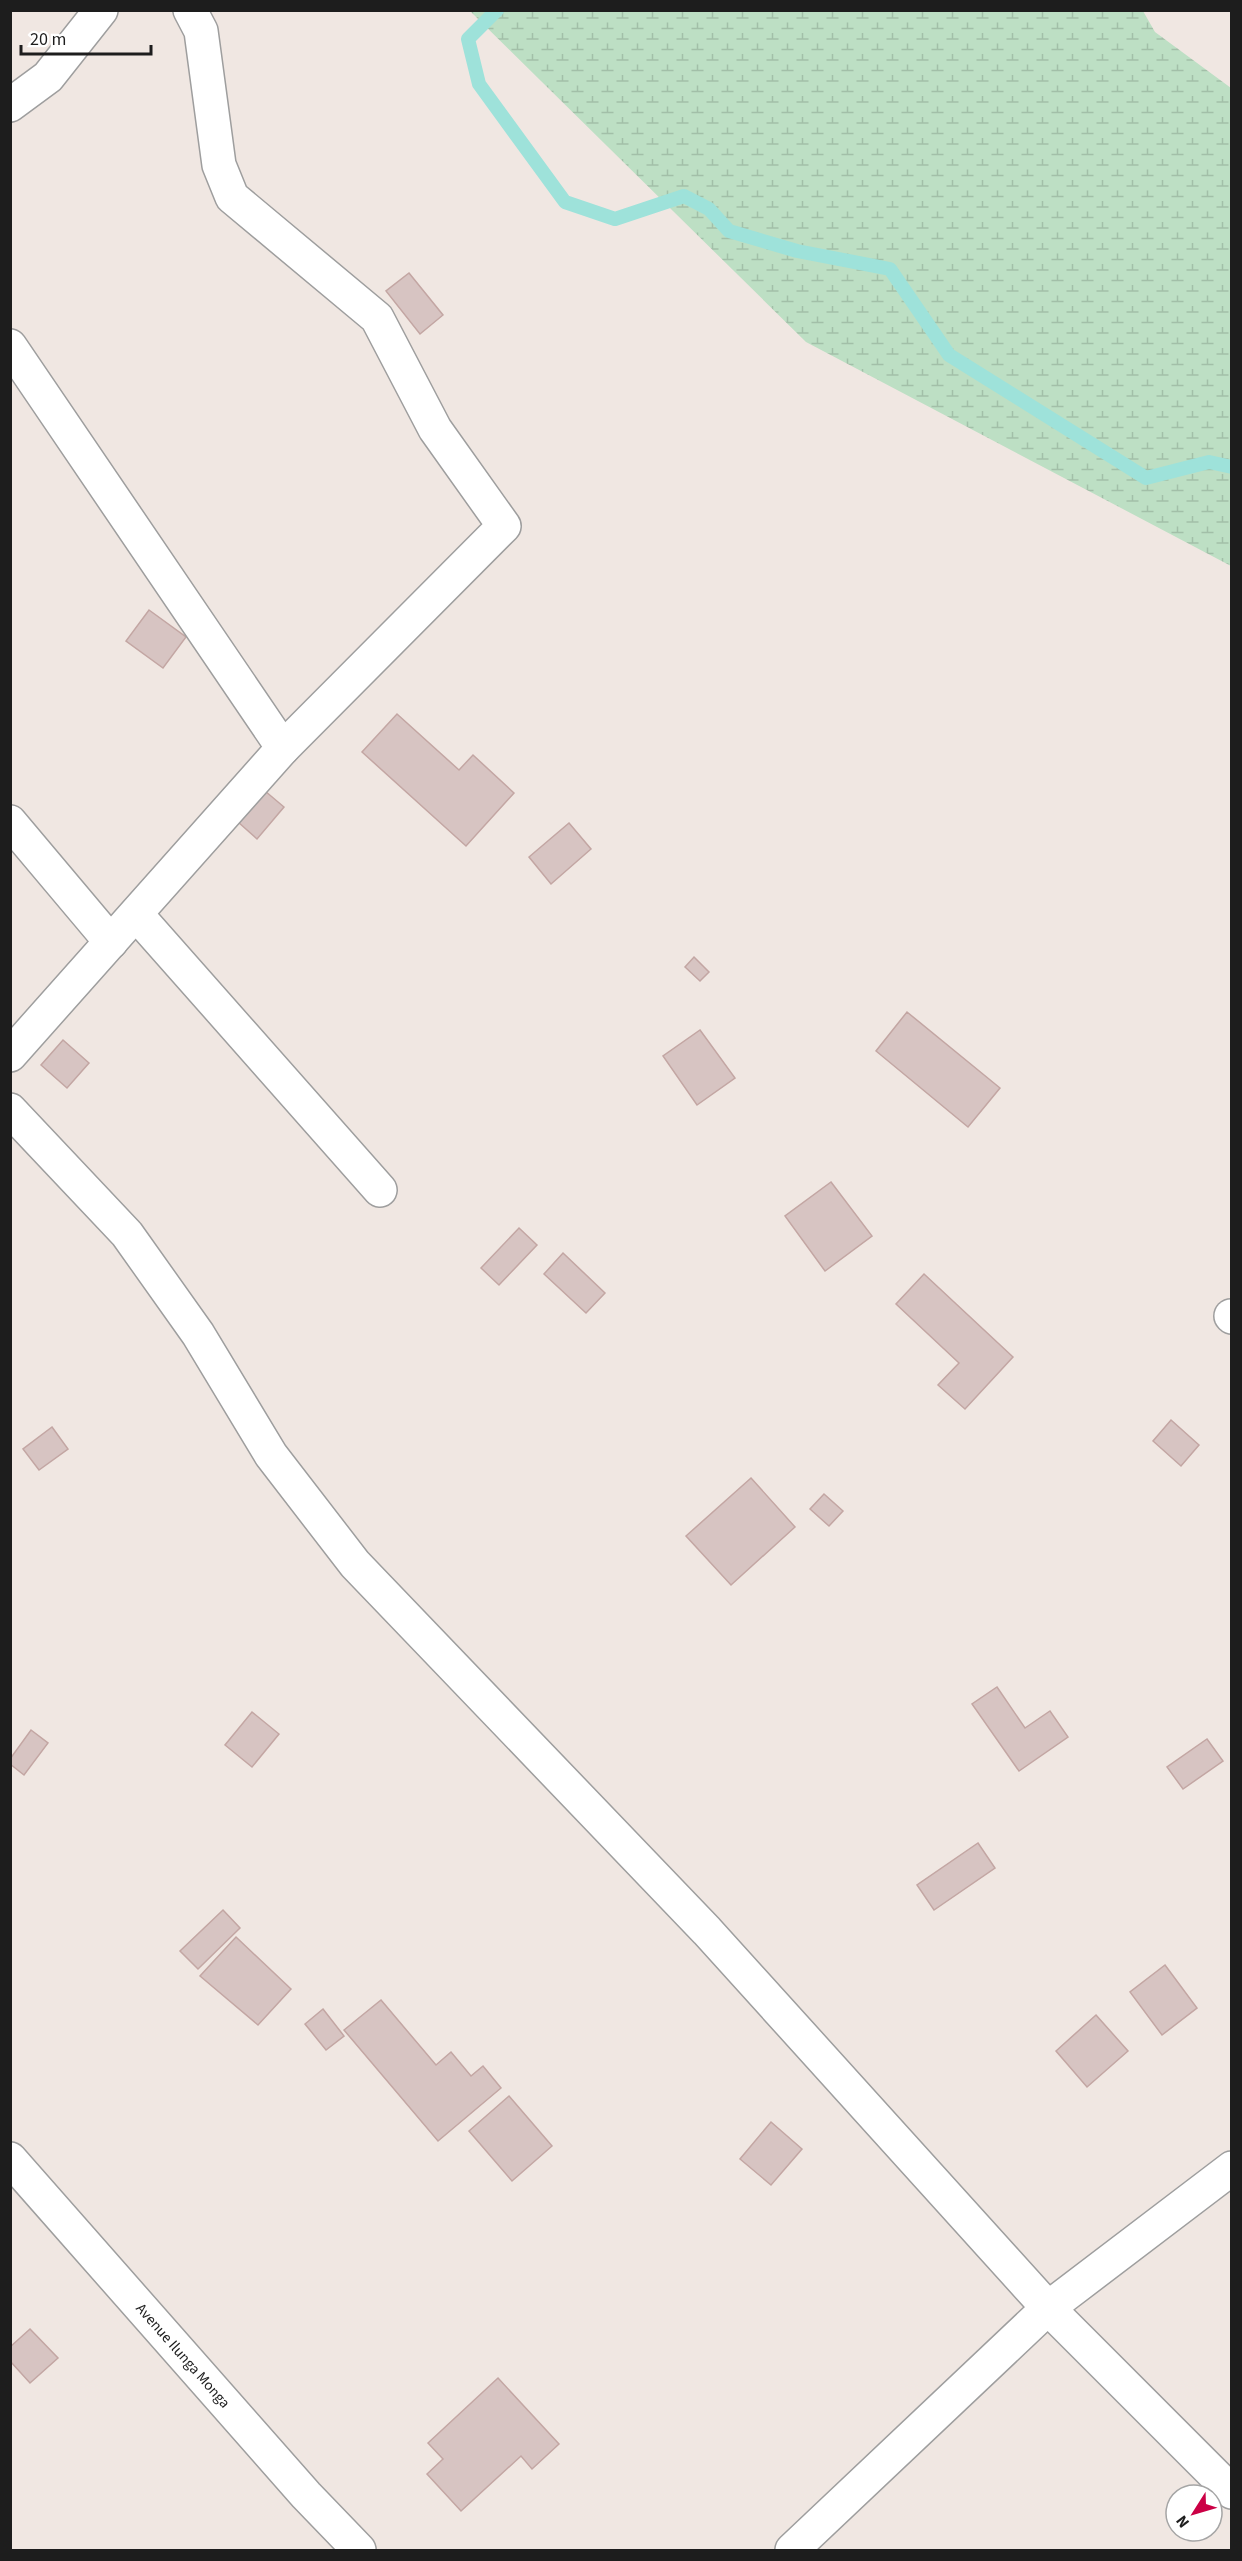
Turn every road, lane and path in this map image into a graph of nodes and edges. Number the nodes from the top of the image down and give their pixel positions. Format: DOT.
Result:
graph roads {
  1 [pos="101,10"];
  2 [pos="190,10"];
  3 [pos="10,105"];
  4 [pos="10,346"];
  5 [pos="283,748"];
  6 [pos="10,822"];
  7 [pos="136,914"];
  8 [pos="111,942"];
  9 [pos="10,1055"];
  10 [pos="10,1110"];
  11 [pos="380,1190"];
  12 [pos="10,2159"];
  13 [pos="1232,2168"];
  14 [pos="1048,2308"];
  15 [pos="1232,2492"];
  16 [pos="359,2550"];
  17 [pos="792,2550"];
  1 -- 3 [label="street"];
  2 -- 5 [label="street"];
  4 -- 5 [label="street"];
  5 -- 7 [label="street"];
  6 -- 8 [label="street"];
  7 -- 8 [label="street"];
  7 -- 11 [label="street"];
  8 -- 9 [label="street"];
  10 -- 14 [label="street"];
  12 -- 16 [label="street, Avenue Ilunga Monga"];
  13 -- 14 [label="street"];
  14 -- 15 [label="street"];
  14 -- 17 [label="street"];
}
